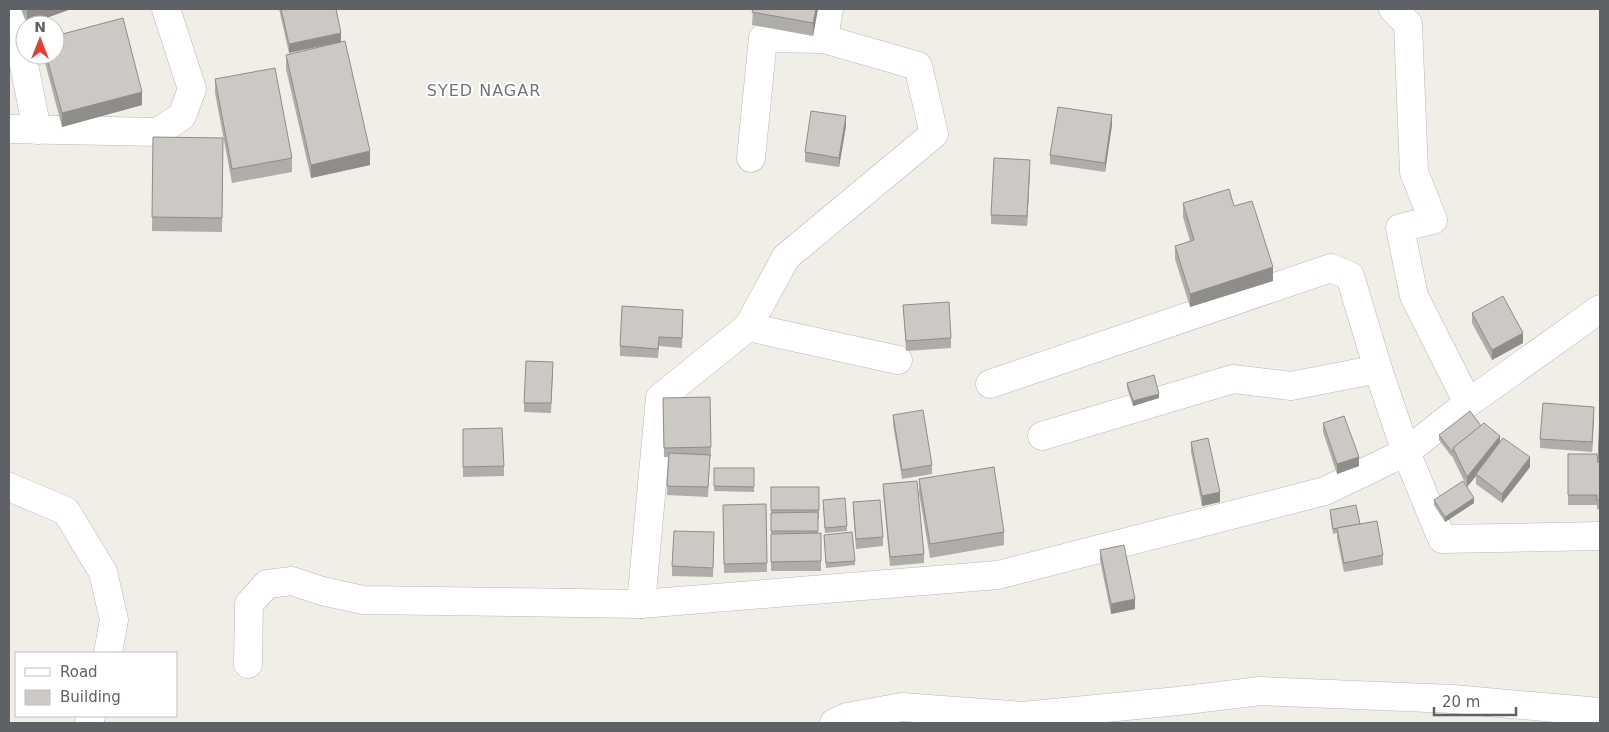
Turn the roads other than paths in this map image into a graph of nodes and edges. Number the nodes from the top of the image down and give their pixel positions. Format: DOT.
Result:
graph roads {
  1 [pos="13,9"];
  2 [pos="166,9"];
  3 [pos="829,9"];
  4 [pos="1393,9"];
  5 [pos="824,40"];
  6 [pos="9,128"];
  7 [pos="37,130"];
  8 [pos="751,158"];
  9 [pos="1600,309"];
  10 [pos="748,327"];
  11 [pos="898,360"];
  12 [pos="1378,369"];
  13 [pos="990,384"];
  14 [pos="1468,403"];
  15 [pos="1042,436"];
  16 [pos="1406,452"];
  17 [pos="9,487"];
  18 [pos="1600,536"];
  19 [pos="641,604"];
  20 [pos="108,652"];
  21 [pos="248,664"];
  22 [pos="1600,712"];
  23 [pos="834,723"];
  1 -- 7 [label="street"];
  2 -- 7 [label="street"];
  3 -- 5 [label="street"];
  4 -- 14 [label="street"];
  5 -- 8 [label="street"];
  5 -- 10 [label="street"];
  6 -- 7 [label="street"];
  9 -- 14 [label="street"];
  10 -- 11 [label="street"];
  10 -- 19 [label="street"];
  12 -- 13 [label="street"];
  12 -- 15 [label="street"];
  12 -- 16 [label="street"];
  14 -- 16 [label="street"];
  16 -- 18 [label="street"];
  16 -- 19 [label="street"];
  17 -- 20 [label="street"];
  19 -- 21 [label="street"];
  22 -- 23 [label="street"];
}
